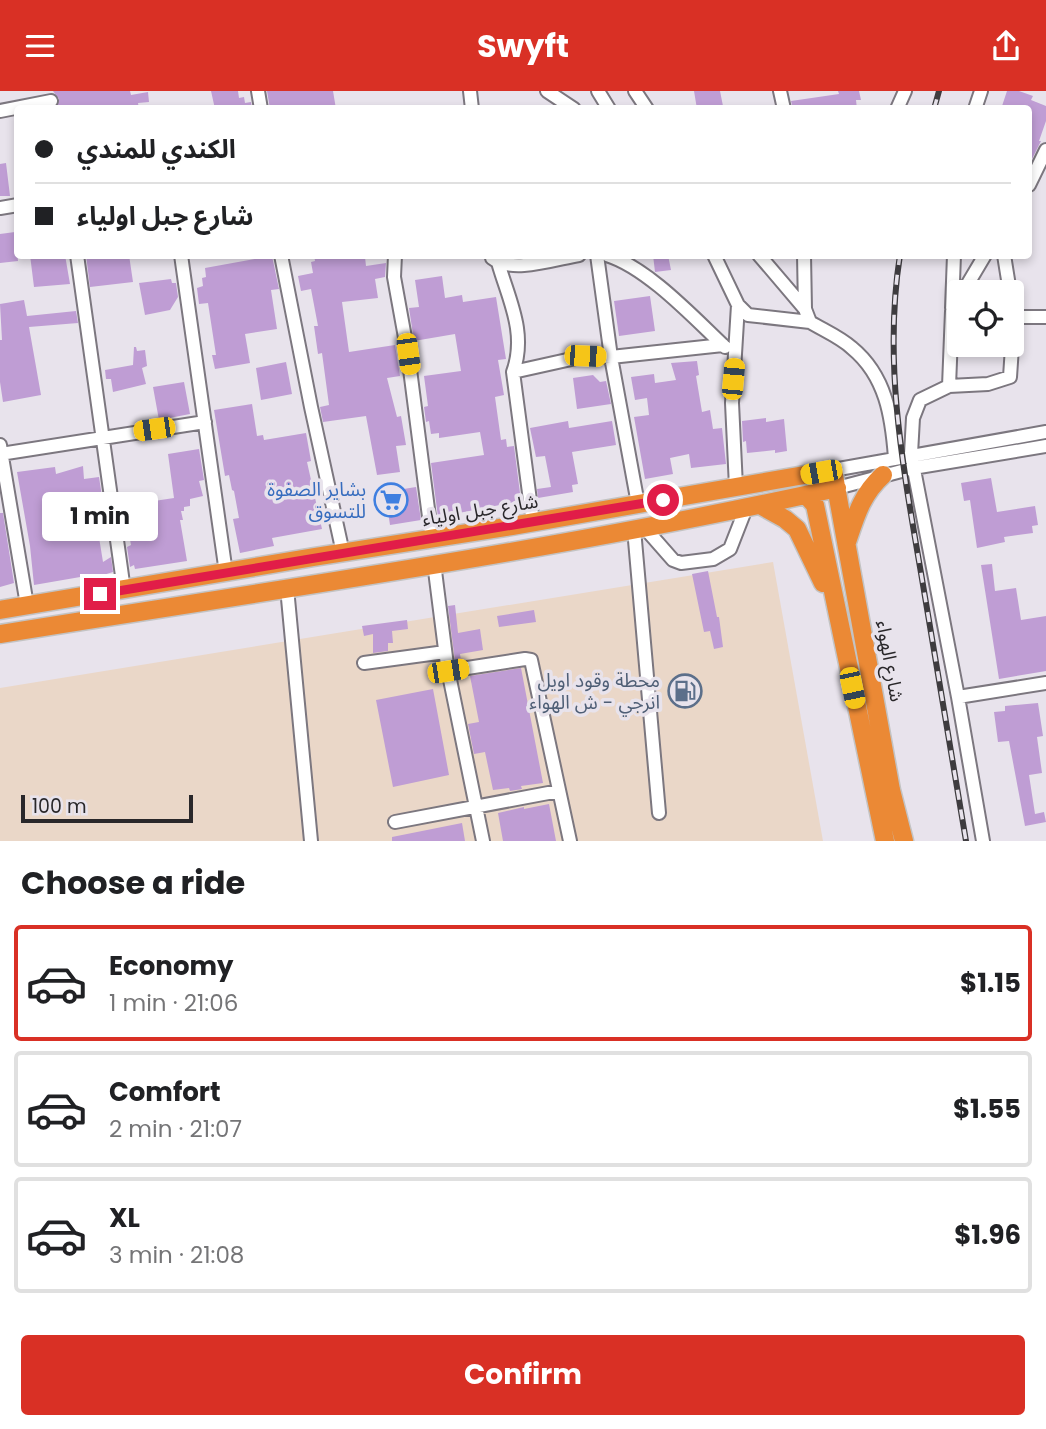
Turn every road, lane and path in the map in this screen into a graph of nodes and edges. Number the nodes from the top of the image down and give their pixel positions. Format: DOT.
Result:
graph roads {
  1 [pos="547,91"];
  2 [pos="51,100"];
  3 [pos="28,105"];
  4 [pos="568,105"];
  5 [pos="1046,150"];
  6 [pos="1032,179"];
  7 [pos="78,259"];
  8 [pos="182,259"];
  9 [pos="282,259"];
  10 [pos="395,259"];
  11 [pos="494,259"];
  12 [pos="496,259"];
  13 [pos="555,259"];
  14 [pos="598,259"];
  15 [pos="615,259"];
  16 [pos="716,259"];
  17 [pos="762,259"];
  18 [pos="804,259"];
  19 [pos="954,259"];
  20 [pos="983,259"];
  21 [pos="1005,259"];
  22 [pos="955,280"];
  23 [pos="970,280"];
  24 [pos="1008,280"];
  25 [pos="738,305"];
  26 [pos="807,316"];
  27 [pos="1024,317"];
  28 [pos="1046,317"];
  29 [pos="723,345"];
  30 [pos="735,356"];
  31 [pos="611,357"];
  32 [pos="952,357"];
  33 [pos="1011,357"];
  34 [pos="513,372"];
  35 [pos="949,386"];
  36 [pos="205,422"];
  37 [pos="1046,432"];
  38 [pos="103,436"];
  39 [pos="1046,446"];
  40 [pos="0,451"];
  41 [pos="911,454"];
  42 [pos="895,458"];
  43 [pos="913,468"];
  44 [pos="833,470"];
  45 [pos="804,475"];
  46 [pos="883,475"];
  47 [pos="736,487"];
  48 [pos="837,488"];
  49 [pos="806,495"];
  50 [pos="638,504"];
  51 [pos="753,506"];
  52 [pos="533,523"];
  53 [pos="639,528"];
  54 [pos="432,540"];
  55 [pos="847,541"];
  56 [pos="343,553"];
  57 [pos="434,563"];
  58 [pos="226,573"];
  59 [pos="286,588"];
  60 [pos="124,590"];
  61 [pos="27,605"];
  62 [pos="0,610"];
  63 [pos="836,611"];
  64 [pos="0,635"];
  65 [pos="445,652"];
  66 [pos="364,663"];
  67 [pos="448,671"];
  68 [pos="1046,683"];
  69 [pos="958,697"];
  70 [pos="559,790"];
  71 [pos="476,806"];
  72 [pos="659,813"];
  73 [pos="395,822"];
  74 [pos="311,841"];
  75 [pos="483,841"];
  76 [pos="570,841"];
  77 [pos="886,841"];
  78 [pos="904,841"];
  79 [pos="983,841"];
  1 -- 4 [label="street"];
  2 -- 3 [label="street"];
  5 -- 6 [label="street"];
  7 -- 38 [label="street"];
  8 -- 36 [label="street"];
  9 -- 56 [label="street"];
  10 -- 54 [label="street"];
  11 -- 34 [label="street"];
  12 -- 13 [label="street"];
  14 -- 31 [label="street"];
  15 -- 29 [label="street"];
  16 -- 25 [label="street"];
  17 -- 26 [label="street"];
  18 -- 26 [label="street"];
  19 -- 22 [label="street"];
  20 -- 23 [label="street"];
  21 -- 24 [label="street"];
  25 -- 26 [label="street"];
  25 -- 30 [label="street"];
  26 -- 42 [label="street"];
  27 -- 28 [label="street"];
  29 -- 30 [label="street"];
  29 -- 31 [label="street"];
  30 -- 47 [label="street"];
  31 -- 34 [label="street"];
  31 -- 50 [label="street"];
  32 -- 35 [label="street"];
  33 -- 35 [label="street"];
  34 -- 52 [label="street"];
  35 -- 41 [label="street"];
  36 -- 38 [label="street"];
  36 -- 58 [label="street"];
  37 -- 41 [label="street"];
  38 -- 40 [label="street"];
  38 -- 60 [label="street"];
  39 -- 43 [label="street"];
  40 -- 61 [label="street"];
  41 -- 42 [label="street"];
  41 -- 43 [label="street"];
  42 -- 44 [label="street"];
  43 -- 46 [label="street"];
  43 -- 69 [label="street"];
  44 -- 45 [label="highway, شارع جبل اولياء"];
  44 -- 48 [label="highway, شارع الهواء"];
  45 -- 47 [label="highway, شارع جبل اولياء"];
  45 -- 49 [label="highway"];
  46 -- 48 [label="street"];
  46 -- 55 [label="highway"];
  47 -- 50 [label="highway, شارع جبل اولياء"];
  48 -- 49 [label="highway"];
  48 -- 55 [label="highway, شارع الهواء"];
  49 -- 51 [label="highway"];
  49 -- 63 [label="highway"];
  50 -- 52 [label="highway, شارع جبل اولياء"];
  51 -- 53 [label="highway"];
  51 -- 53 [label="street"];
  51 -- 63 [label="highway"];
  52 -- 54 [label="highway, شارع جبل اولياء"];
  53 -- 57 [label="highway"];
  53 -- 72 [label="street"];
  54 -- 56 [label="highway, شارع جبل اولياء"];
  55 -- 78 [label="highway, شارع الهواء"];
  56 -- 58 [label="highway, شارع جبل اولياء"];
  57 -- 59 [label="highway"];
  57 -- 65 [label="street"];
  58 -- 60 [label="highway, شارع جبل اولياء"];
  59 -- 64 [label="highway"];
  59 -- 74 [label="street"];
  60 -- 61 [label="highway, شارع جبل اولياء"];
  61 -- 62 [label="highway, شارع جبل اولياء"];
  63 -- 77 [label="highway"];
  65 -- 66 [label="street"];
  65 -- 67 [label="street"];
  67 -- 70 [label="street"];
  67 -- 71 [label="street"];
  68 -- 69 [label="street"];
  69 -- 79 [label="street"];
  70 -- 71 [label="street"];
  70 -- 76 [label="street"];
  71 -- 73 [label="street"];
  71 -- 75 [label="street"];
}
